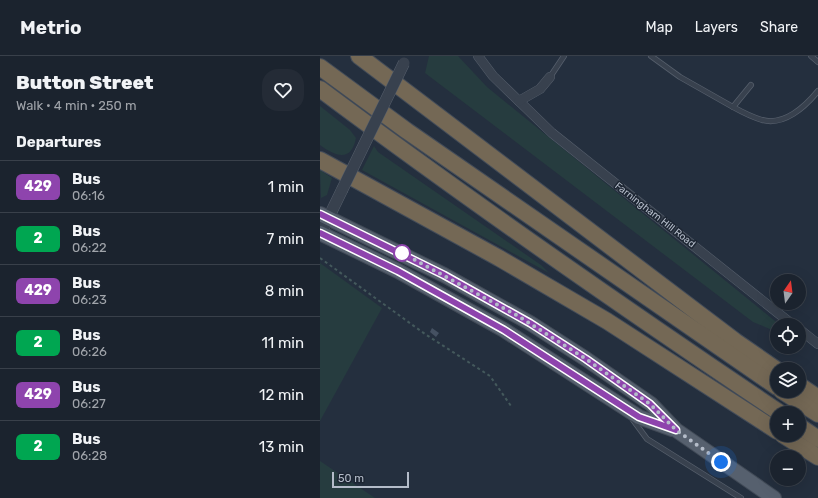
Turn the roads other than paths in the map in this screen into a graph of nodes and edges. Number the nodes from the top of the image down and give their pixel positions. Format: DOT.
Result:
graph roads {
  1 [pos="323,56"];
  2 [pos="359,56"];
  3 [pos="478,56"];
  4 [pos="564,56"];
  5 [pos="651,56"];
  6 [pos="811,56"];
  7 [pos="406,60"];
  8 [pos="818,62"];
  9 [pos="320,67"];
  10 [pos="550,77"];
  11 [pos="750,85"];
  12 [pos="320,89"];
  13 [pos="818,91"];
  14 [pos="519,101"];
  15 [pos="733,107"];
  16 [pos="407,131"];
  17 [pos="320,160"];
  18 [pos="324,216"];
  19 [pos="320,233"];
  20 [pos="785,318"];
  21 [pos="806,335"];
  22 [pos="818,344"];
  23 [pos="770,365"];
  24 [pos="770,382"];
  25 [pos="806,390"];
  26 [pos="793,398"];
  27 [pos="818,398"];
  28 [pos="623,406"];
  29 [pos="770,406"];
  30 [pos="818,414"];
  31 [pos="770,426"];
  32 [pos="676,430"];
  33 [pos="806,431"];
  34 [pos="818,439"];
  35 [pos="794,442"];
  36 [pos="818,457"];
  37 [pos="741,498"];
  38 [pos="774,498"];
  1 -- 16 [label="highway"];
  2 -- 23 [label="highway"];
  3 -- 14 [label="street, Farningham Hill Road"];
  4 -- 10 [label="lane"];
  5 -- 15 [label="lane"];
  6 -- 8 [label="lane"];
  7 -- 18 [label="street, bridge"];
  9 -- 16 [label="highway"];
  10 -- 14 [label="street"];
  11 -- 15 [label="lane"];
  12 -- 29 [label="highway"];
  13 -- 15 [label="lane"];
  14 -- 20 [label="street, Farningham Hill Road"];
  16 -- 24 [label="highway"];
  17 -- 31 [label="highway"];
  18 -- 19 [label="street"];
  18 -- 32 [label="main road"];
  19 -- 28 [label="main road"];
  21 -- 22 [label="street"];
  25 -- 27 [label="highway"];
  26 -- 30 [label="highway"];
  28 -- 32 [label="main road"];
  28 -- 37 [label="lane"];
  32 -- 38 [label="main road"];
  33 -- 34 [label="highway"];
  35 -- 36 [label="highway"];
}
